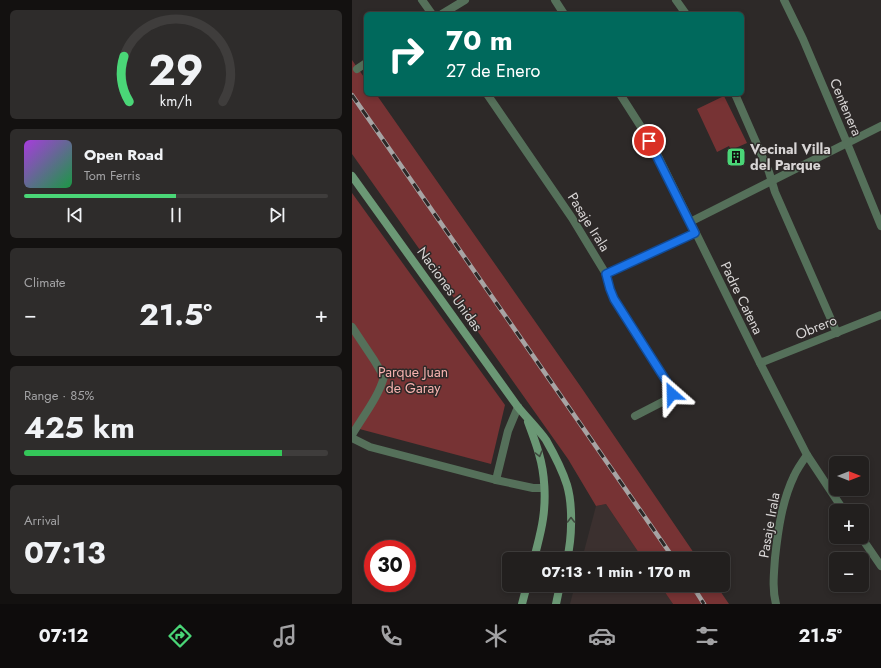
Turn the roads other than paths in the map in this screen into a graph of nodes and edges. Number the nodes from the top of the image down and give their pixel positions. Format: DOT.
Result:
graph roads {
  1 [pos="422,0"];
  2 [pos="465,0"];
  3 [pos="554,0"];
  4 [pos="676,0"];
  5 [pos="784,0"];
  6 [pos="431,12"];
  7 [pos="445,12"];
  8 [pos="563,12"];
  9 [pos="685,12"];
  10 [pos="364,64"];
  11 [pos="357,69"];
  12 [pos="487,96"];
  13 [pos="621,96"];
  14 [pos="736,96"];
  15 [pos="881,126"];
  16 [pos="847,143"];
  17 [pos="352,176"];
  18 [pos="772,181"];
  19 [pos="690,222"];
  20 [pos="881,224"];
  21 [pos="695,233"];
  22 [pos="606,274"];
  23 [pos="881,315"];
  24 [pos="352,327"];
  25 [pos="837,333"];
  26 [pos="760,364"];
  27 [pos="518,407"];
  28 [pos="635,416"];
  29 [pos="526,417"];
  30 [pos="352,435"];
  31 [pos="352,438"];
  32 [pos="807,455"];
  33 [pos="496,480"];
  34 [pos="544,488"];
  35 [pos="839,504"];
  36 [pos="866,544"];
  37 [pos="536,552"];
  38 [pos="569,552"];
  39 [pos="881,566"];
  40 [pos="525,592"];
  41 [pos="559,592"];
  42 [pos="522,604"];
  43 [pos="556,604"];
  44 [pos="776,604"];
  1 -- 6 [label="street"];
  2 -- 7 [label="street"];
  3 -- 8 [label="street"];
  4 -- 9 [label="street"];
  5 -- 16 [label="street, Centenera"];
  10 -- 11 [label="street"];
  12 -- 22 [label="street, Pasaje Irala"];
  13 -- 19 [label="street, Padre Catena"];
  14 -- 18 [label="street"];
  15 -- 16 [label="street"];
  16 -- 18 [label="street"];
  16 -- 20 [label="street, Centenera"];
  17 -- 27 [label="street, Naciones Unidas"];
  18 -- 19 [label="street"];
  18 -- 25 [label="street"];
  19 -- 21 [label="street, Padre Catena"];
  21 -- 22 [label="street"];
  21 -- 26 [label="street, Padre Catena"];
  22 -- 28 [label="street, Pasaje Irala"];
  23 -- 25 [label="street, Obrero"];
  24 -- 30 [label="street"];
  25 -- 26 [label="street, Obrero"];
  26 -- 32 [label="street, Padre Catena"];
  27 -- 29 [label="street, Naciones Unidas"];
  27 -- 33 [label="street"];
  29 -- 34 [label="street, one-way"];
  38 -- 29 [label="street, Naciones Unidas, one-way"];
  31 -- 33 [label="street"];
  32 -- 35 [label="street, Padre Catena"];
  32 -- 44 [label="street, Pasaje Irala"];
  33 -- 34 [label="street"];
  34 -- 37 [label="street"];
  36 -- 39 [label="street"];
  40 -- 42 [label="street"];
  41 -- 43 [label="street"];
}
